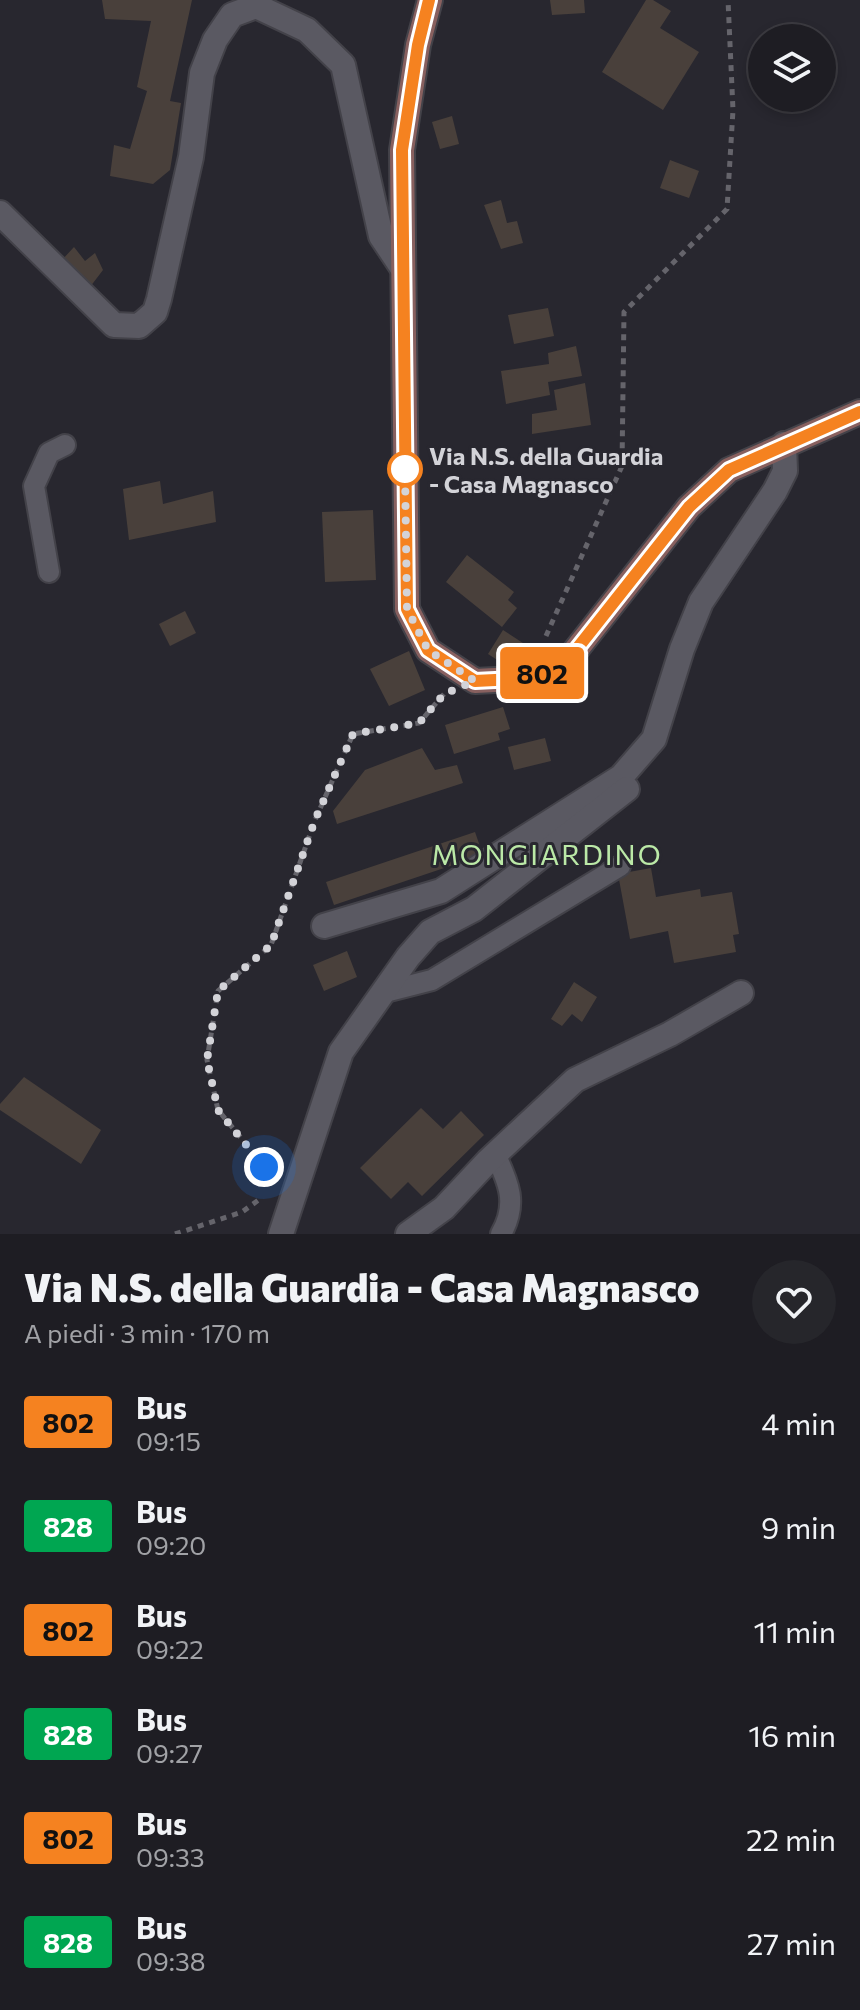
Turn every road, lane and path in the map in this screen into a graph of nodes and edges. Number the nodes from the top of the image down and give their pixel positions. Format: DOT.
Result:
graph roads {
  1 [pos="430,0"];
  2 [pos="728,0"];
  3 [pos="0,213"];
  4 [pos="403,269"];
  5 [pos="860,412"];
  6 [pos="784,444"];
  7 [pos="65,445"];
  8 [pos="49,572"];
  9 [pos="534,678"];
  10 [pos="475,681"];
  11 [pos="654,739"];
  12 [pos="620,866"];
  13 [pos="324,926"];
  14 [pos="381,993"];
  15 [pos="741,993"];
  16 [pos="495,1154"];
  17 [pos="280,1185"];
  18 [pos="267,1194"];
  19 [pos="175,1234"];
  20 [pos="281,1234"];
  21 [pos="408,1234"];
  22 [pos="501,1234"];
  1 -- 4 [label="main road"];
  2 -- 9 [label="path"];
  3 -- 4 [label="street"];
  4 -- 10 [label="main road"];
  5 -- 6 [label="main road"];
  6 -- 9 [label="main road"];
  6 -- 11 [label="street"];
  7 -- 8 [label="lane"];
  9 -- 10 [label="main road"];
  10 -- 17 [label="path"];
  11 -- 13 [label="street"];
  11 -- 14 [label="street"];
  12 -- 14 [label="lane"];
  14 -- 20 [label="street"];
  15 -- 16 [label="street"];
  16 -- 21 [label="street"];
  16 -- 22 [label="lane"];
  18 -- 19 [label="path"];
}
